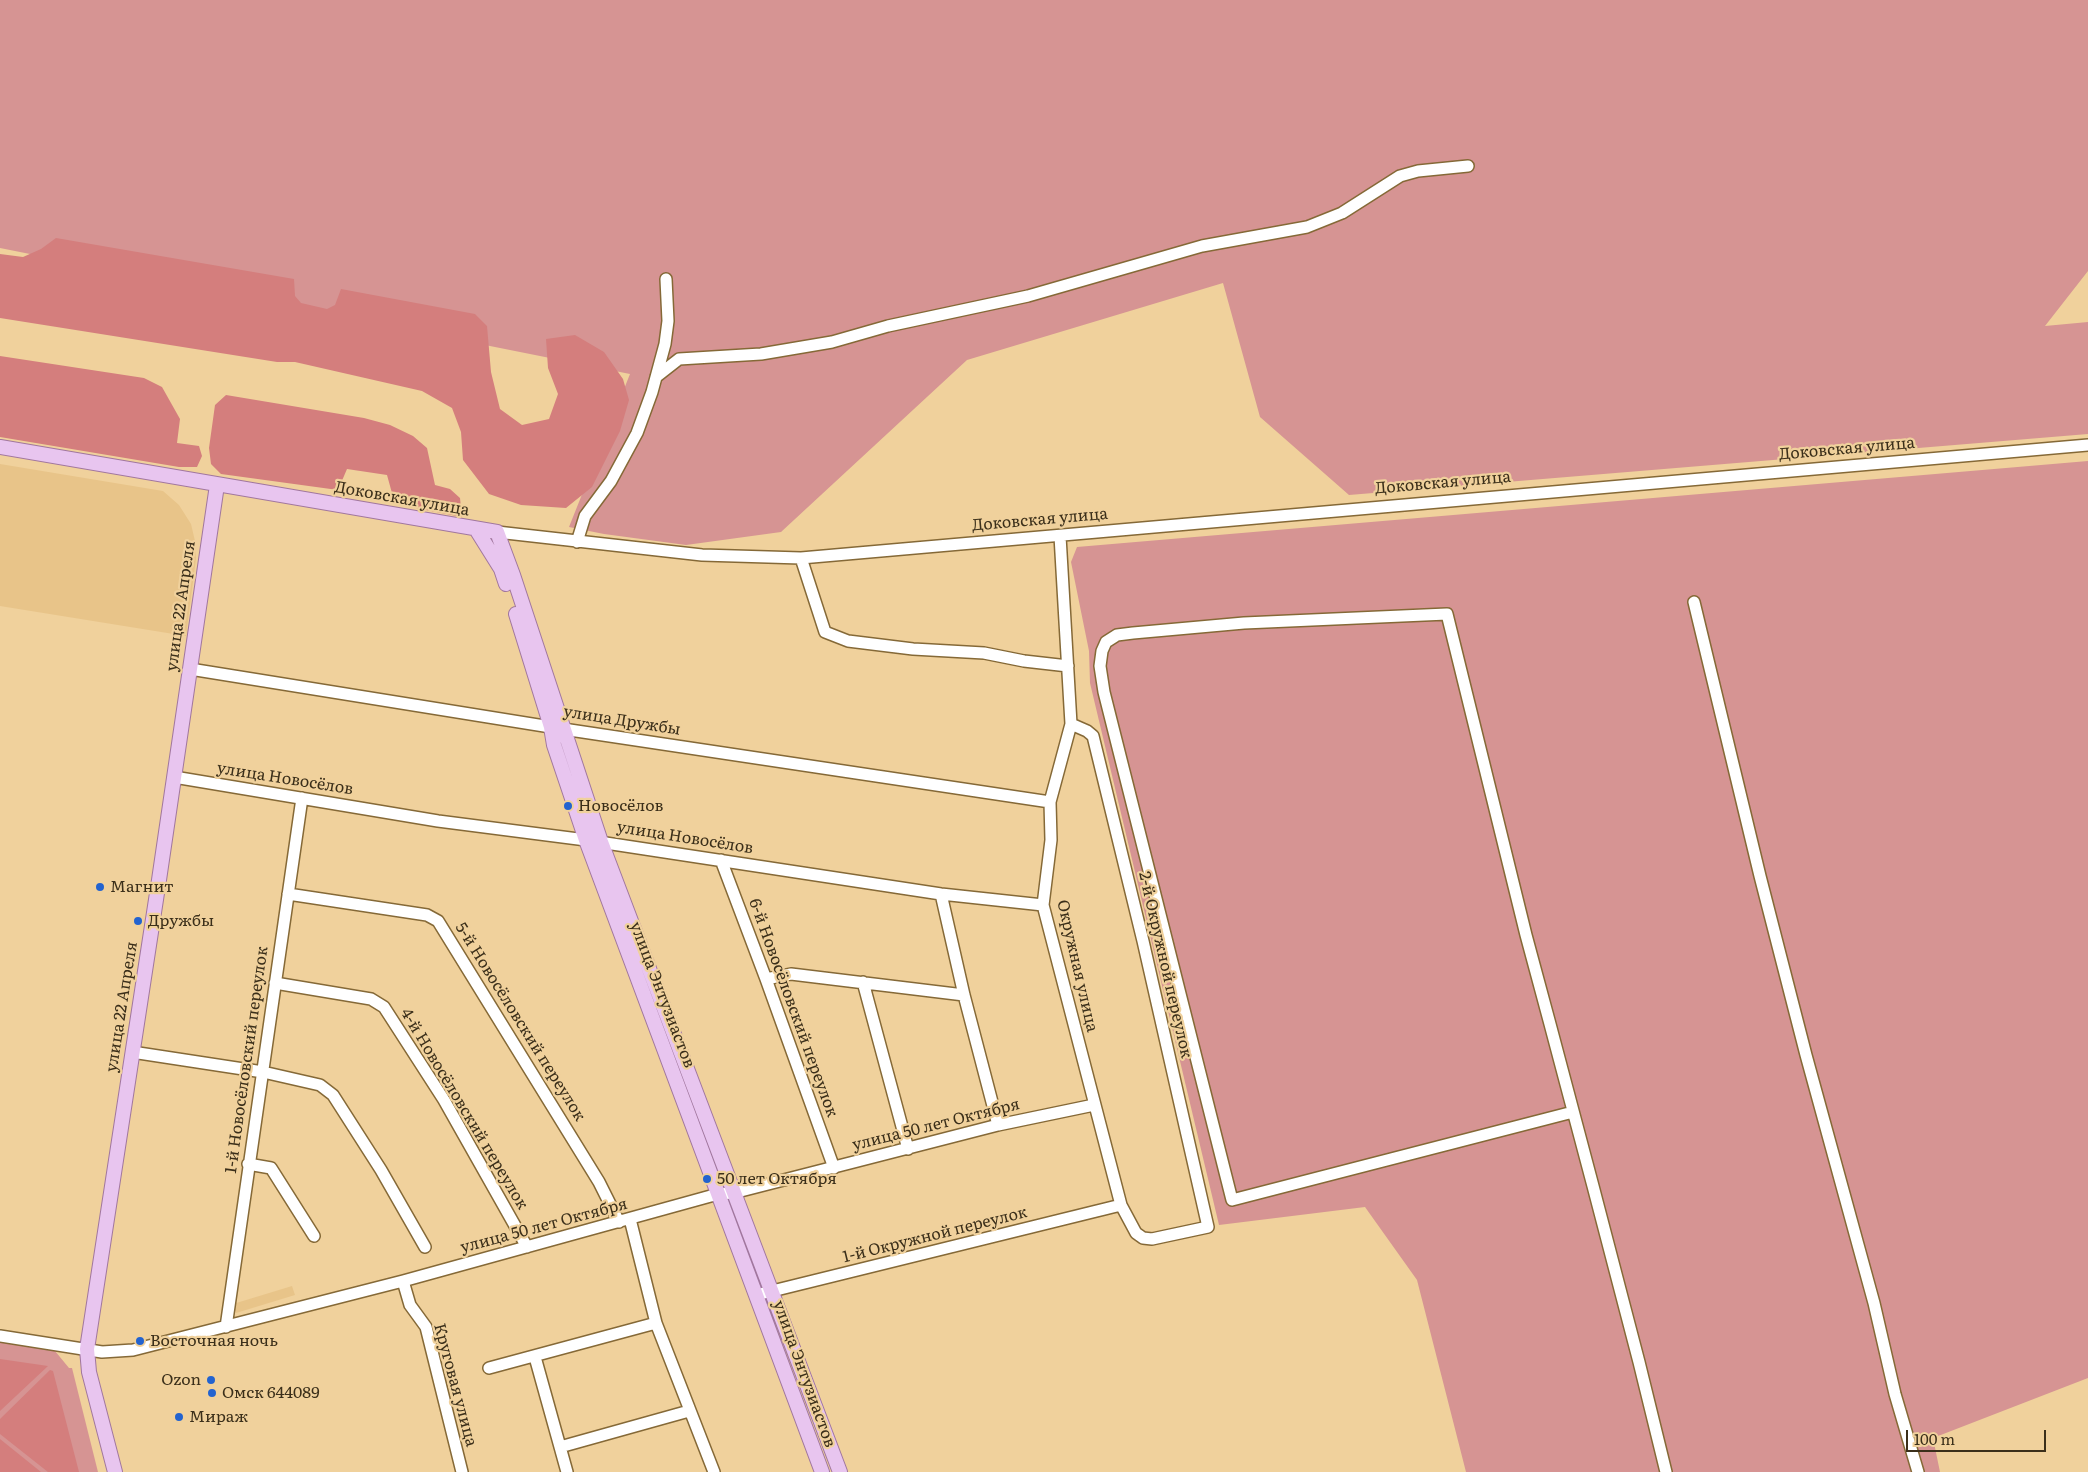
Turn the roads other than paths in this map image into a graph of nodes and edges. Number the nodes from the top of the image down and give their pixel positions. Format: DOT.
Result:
graph roads {
  1 [pos="1468,166"];
  2 [pos="666,279"];
  3 [pos="656,378"];
  4 [pos="0,446"];
  5 [pos="2088,446"];
  6 [pos="217,485"];
  7 [pos="476,529"];
  8 [pos="497,532"];
  9 [pos="1060,536"];
  10 [pos="577,542"];
  11 [pos="801,558"];
  12 [pos="1694,602"];
  13 [pos="1068,666"];
  14 [pos="190,669"];
  15 [pos="1070,724"];
  16 [pos="557,728"];
  17 [pos="174,777"];
  18 [pos="302,798"];
  19 [pos="1050,802"];
  20 [pos="586,840"];
  21 [pos="601,842"];
  22 [pos="720,860"];
  23 [pos="288,894"];
  24 [pos="941,894"];
  25 [pos="1043,905"];
  26 [pos="766,979"];
  27 [pos="863,982"];
  28 [pos="275,983"];
  29 [pos="964,995"];
  30 [pos="132,1052"];
  31 [pos="263,1072"];
  32 [pos="1094,1105"];
  33 [pos="1574,1112"];
  34 [pos="998,1126"];
  35 [pos="908,1149"];
  36 [pos="248,1164"];
  37 [pos="834,1168"];
  38 [pos="733,1193"];
  39 [pos="718,1194"];
  40 [pos="1121,1205"];
  41 [pos="624,1221"];
  42 [pos="1208,1227"];
  43 [pos="314,1236"];
  44 [pos="425,1247"];
  45 [pos="527,1247"];
  46 [pos="403,1281"];
  47 [pos="772,1292"];
  48 [pos="756,1295"];
  49 [pos="656,1323"];
  50 [pos="226,1327"];
  51 [pos="0,1336"];
  52 [pos="87,1349"];
  53 [pos="535,1357"];
  54 [pos="489,1368"];
  55 [pos="689,1412"];
  56 [pos="560,1447"];
  57 [pos="114,1472"];
  58 [pos="462,1472"];
  59 [pos="567,1472"];
  60 [pos="714,1472"];
  61 [pos="822,1472"];
  62 [pos="840,1472"];
  63 [pos="1666,1472"];
  64 [pos="1918,1472"];
  1 -- 3 [label="street"];
  2 -- 3 [label="street"];
  3 -- 10 [label="street"];
  4 -- 6 [label="main road, Доковская улица"];
  5 -- 9 [label="street, Доковская улица"];
  6 -- 7 [label="main road, Доковская улица"];
  6 -- 14 [label="main road, улица 22 Апреля"];
  7 -- 8 [label="main road, Доковская улица"];
  7 -- 16 [label="main road, улица Энтузиастов"];
  8 -- 10 [label="street, Доковская улица"];
  8 -- 16 [label="main road, улица Энтузиастов"];
  9 -- 11 [label="street, Доковская улица"];
  9 -- 13 [label="street, Окружная улица"];
  10 -- 11 [label="street, Доковская улица"];
  11 -- 13 [label="street"];
  12 -- 64 [label="street"];
  13 -- 15 [label="street, Окружная улица"];
  14 -- 16 [label="street, улица Дружбы"];
  14 -- 17 [label="main road, улица 22 Апреля"];
  15 -- 19 [label="street, Окружная улица"];
  15 -- 42 [label="street, 2-й Окружной переулок"];
  16 -- 19 [label="street, улица Дружбы"];
  16 -- 20 [label="main road, улица Энтузиастов"];
  16 -- 21 [label="main road, улица Энтузиастов"];
  17 -- 18 [label="street, улица Новосёлов"];
  17 -- 30 [label="main road, улица 22 Апреля"];
  18 -- 20 [label="street, улица Новосёлов"];
  18 -- 23 [label="street, 1-й Новосёловский переулок"];
  19 -- 25 [label="street, Окружная улица"];
  20 -- 21 [label="street, улица Новосёлов"];
  20 -- 39 [label="main road, улица Энтузиастов"];
  21 -- 22 [label="street, улица Новосёлов"];
  21 -- 38 [label="main road, улица Энтузиастов"];
  22 -- 24 [label="street, улица Новосёлов"];
  22 -- 26 [label="street, 6-й Новосёловский переулок"];
  23 -- 28 [label="street, 1-й Новосёловский переулок"];
  23 -- 41 [label="street, 5-й Новосёловский переулок"];
  24 -- 25 [label="street, улица Новосёлов"];
  24 -- 29 [label="street"];
  25 -- 32 [label="street, Окружная улица"];
  26 -- 27 [label="street"];
  26 -- 37 [label="street, 6-й Новосёловский переулок"];
  27 -- 29 [label="street"];
  27 -- 35 [label="street"];
  28 -- 31 [label="street, 1-й Новосёловский переулок"];
  28 -- 45 [label="street, 4-й Новосёловский переулок"];
  29 -- 34 [label="street"];
  30 -- 31 [label="street"];
  30 -- 52 [label="main road, улица 22 Апреля"];
  31 -- 36 [label="street, 1-й Новосёловский переулок"];
  31 -- 44 [label="street"];
  32 -- 34 [label="street, улица 50 лет Октября"];
  32 -- 40 [label="street, Окружная улица"];
  33 -- 33 [label="street"];
  33 -- 63 [label="street"];
  34 -- 35 [label="street, улица 50 лет Октября"];
  35 -- 37 [label="street, улица 50 лет Октября"];
  36 -- 43 [label="street"];
  36 -- 50 [label="street, 1-й Новосёловский переулок"];
  37 -- 38 [label="street, улица 50 лет Октября"];
  38 -- 39 [label="street, улица 50 лет Октября"];
  38 -- 47 [label="main road, улица Энтузиастов"];
  39 -- 41 [label="street, улица 50 лет Октября"];
  39 -- 48 [label="main road, улица Энтузиастов"];
  40 -- 42 [label="street, Окружная улица"];
  40 -- 47 [label="street, 1-й Окружной переулок"];
  41 -- 45 [label="street, улица 50 лет Октября"];
  41 -- 49 [label="street, 5-й Новосёловский переулок"];
  45 -- 46 [label="street, улица 50 лет Октября"];
  46 -- 50 [label="street, улица 50 лет Октября"];
  46 -- 58 [label="street, Круговая улица"];
  47 -- 48 [label="street, 1-й Окружной переулок"];
  47 -- 62 [label="main road, улица Энтузиастов"];
  48 -- 61 [label="main road, улица Энтузиастов"];
  49 -- 53 [label="street"];
  49 -- 55 [label="street, 5-й Новосёловский переулок"];
  50 -- 52 [label="street, улица 50 лет Октября"];
  51 -- 52 [label="street, улица 50 лет Октября"];
  52 -- 57 [label="main road, улица 22 Апреля"];
  53 -- 54 [label="street"];
  53 -- 56 [label="street"];
  55 -- 56 [label="street"];
  55 -- 60 [label="street, 5-й Новосёловский переулок"];
  56 -- 59 [label="street"];
}
